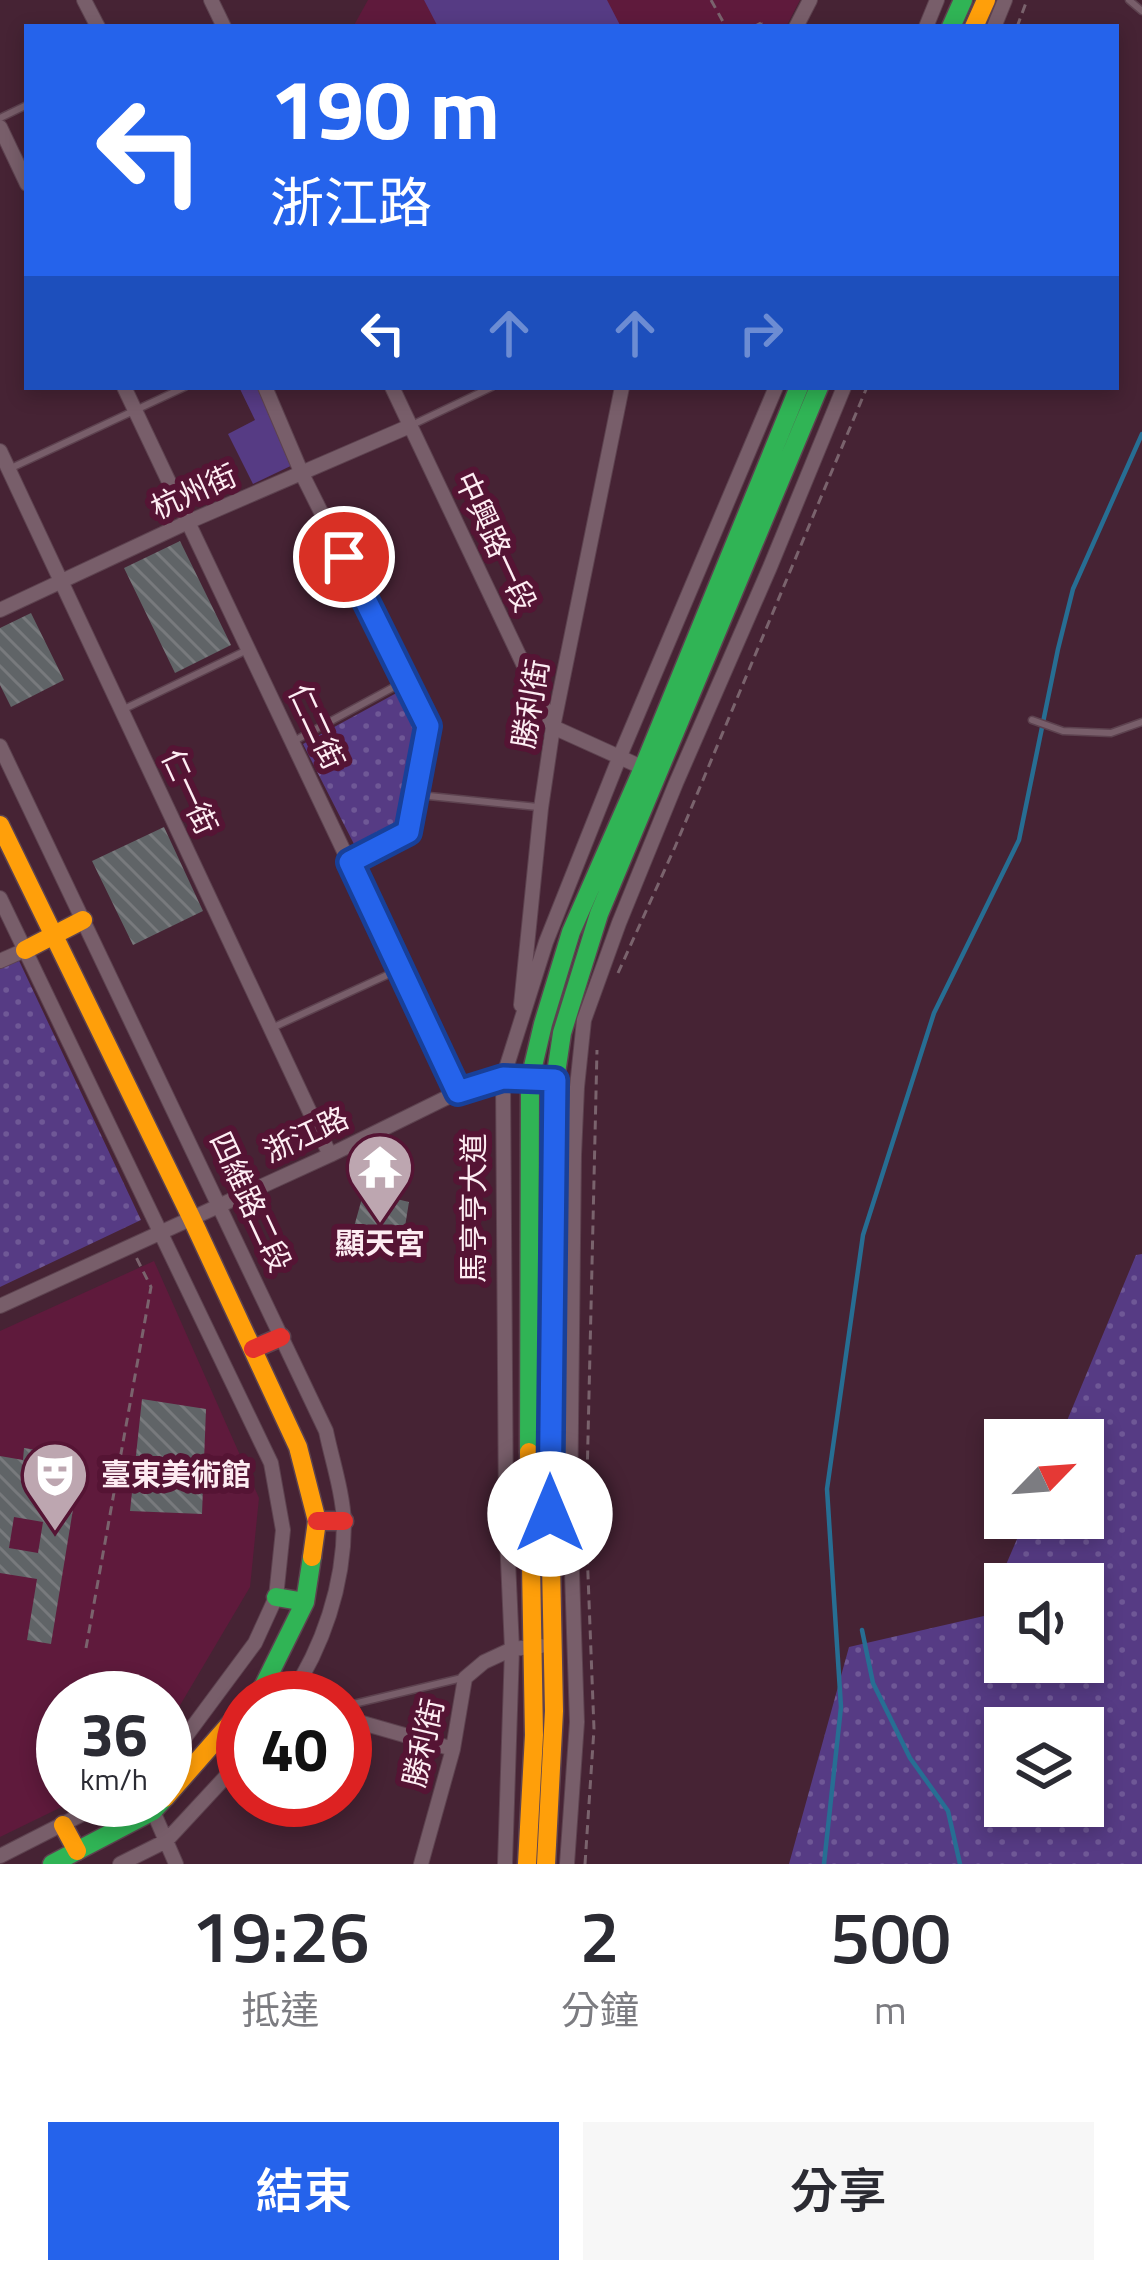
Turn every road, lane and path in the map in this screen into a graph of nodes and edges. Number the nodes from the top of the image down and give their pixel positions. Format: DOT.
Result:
graph roads {
  1 [pos="1129,0"];
  2 [pos="1142,11"];
  3 [pos="758,18"];
  4 [pos="759,24"];
  5 [pos="0,128"];
  6 [pos="24,178"];
  7 [pos="125,390"];
  8 [pos="178,390"];
  9 [pos="266,390"];
  10 [pos="393,390"];
  11 [pos="486,390"];
  12 [pos="621,390"];
  13 [pos="775,390"];
  14 [pos="799,390"];
  15 [pos="818,390"];
  16 [pos="843,390"];
  17 [pos="866,390"];
  18 [pos="135,410"];
  19 [pos="410,426"];
  20 [pos="0,452"];
  21 [pos="8,470"];
  22 [pos="302,474"];
  23 [pos="188,523"];
  24 [pos="62,583"];
  25 [pos="0,610"];
  26 [pos="249,649"];
  27 [pos="406,680"];
  28 [pos="121,710"];
  29 [pos="1033,720"];
  30 [pos="1142,722"];
  31 [pos="553,727"];
  32 [pos="293,742"];
  33 [pos="0,746"];
  34 [pos="620,756"];
  35 [pos="659,775"];
  36 [pos="415,794"];
  37 [pos="541,808"];
  38 [pos="0,825"];
  39 [pos="350,862"];
  40 [pos="0,898"];
  41 [pos="83,920"];
  42 [pos="54,935"];
  43 [pos="25,950"];
  44 [pos="0,962"];
  45 [pos="401,969"];
  46 [pos="614,982"];
  47 [pos="271,1029"];
  48 [pos="519,1034"];
  49 [pos="597,1042"];
  50 [pos="503,1078"];
  51 [pos="530,1079"];
  52 [pos="555,1080"];
  53 [pos="577,1087"];
  54 [pos="458,1092"];
  55 [pos="330,1155"];
  56 [pos="219,1206"];
  57 [pos="191,1217"];
  58 [pos="159,1232"];
  59 [pos="130,1245"];
  60 [pos="573,1267"];
  61 [pos="552,1268"];
  62 [pos="529,1270"];
  63 [pos="504,1271"];
  64 [pos="0,1306"];
  65 [pos="281,1337"];
  66 [pos="253,1349"];
  67 [pos="550,1514"];
  68 [pos="506,1516"];
  69 [pos="316,1521"];
  70 [pos="344,1521"];
  71 [pos="276,1597"];
  72 [pos="304,1602"];
  73 [pos="553,1646"];
  74 [pos="574,1646"];
  75 [pos="86,1648"];
  76 [pos="522,1648"];
  77 [pos="269,1671"];
  78 [pos="306,1671"];
  79 [pos="465,1678"];
  80 [pos="372,1700"];
  81 [pos="372,1726"];
  82 [pos="192,1728"];
  83 [pos="216,1740"];
  84 [pos="453,1749"];
  85 [pos="192,1767"];
  86 [pos="216,1787"];
  87 [pos="59,1827"];
  88 [pos="64,1827"];
  89 [pos="120,1827"];
  90 [pos="164,1827"];
  91 [pos="166,1841"];
  92 [pos="77,1852"];
  93 [pos="0,1856"];
  94 [pos="52,1864"];
  95 [pos="119,1864"];
  96 [pos="176,1864"];
  97 [pos="421,1864"];
  98 [pos="506,1864"];
  99 [pos="527,1864"];
  100 [pos="546,1864"];
  101 [pos="567,1864"];
  102 [pos="585,1864"];
  1 -- 2 [label="lane"];
  3 -- 4 [label="path"];
  5 -- 6 [label="street"];
  7 -- 18 [label="street, 仁二街"];
  8 -- 18 [label="lane"];
  9 -- 22 [label="street"];
  10 -- 19 [label="street, 中興路一段"];
  11 -- 19 [label="lane"];
  12 -- 31 [label="street, 勝利街"];
  13 -- 34 [label="street, 馬亨亨大道"];
  14 -- 35 [label="street, 馬亨亨大道"];
  15 -- 35 [label="street, 馬亨亨大道"];
  16 -- 35 [label="street, 馬亨亨大道"];
  17 -- 46 [label="path"];
  18 -- 21 [label="lane"];
  18 -- 23 [label="street, 仁二街"];
  19 -- 22 [label="street, 杭州街"];
  19 -- 31 [label="street, 中興路一段"];
  20 -- 21 [label="street, 仁一街"];
  21 -- 24 [label="street, 仁一街"];
  22 -- 23 [label="street, 杭州街"];
  22 -- 27 [label="street"];
  23 -- 24 [label="street, 杭州街"];
  23 -- 26 [label="street, 仁二街"];
  24 -- 25 [label="street, 杭州街"];
  24 -- 28 [label="street, 仁一街"];
  26 -- 28 [label="lane"];
  26 -- 32 [label="street, 仁二街"];
  27 -- 32 [label="lane"];
  27 -- 36 [label="street"];
  28 -- 47 [label="street, 仁一街"];
  29 -- 30 [label="lane"];
  31 -- 34 [label="street"];
  31 -- 37 [label="street, 勝利街"];
  32 -- 39 [label="street, 仁二街"];
  33 -- 41 [label="street, 四維路二段"];
  34 -- 35 [label="street"];
  34 -- 48 [label="street, 馬亨亨大道"];
  35 -- 51 [label="street, 馬亨亨大道"];
  35 -- 52 [label="street, 馬亨亨大道"];
  35 -- 53 [label="street, 馬亨亨大道"];
  36 -- 37 [label="lane"];
  36 -- 39 [label="street"];
  37 -- 48 [label="street, 勝利街"];
  38 -- 42 [label="street, 四維路二段"];
  39 -- 45 [label="street, 仁二街"];
  40 -- 43 [label="street"];
  41 -- 42 [label="street"];
  41 -- 56 [label="street, 四維路二段"];
  42 -- 43 [label="street"];
  42 -- 57 [label="street, 四維路二段"];
  43 -- 44 [label="street"];
  43 -- 58 [label="street"];
  45 -- 47 [label="lane"];
  45 -- 54 [label="street, 仁二街"];
  47 -- 55 [label="street, 仁一街"];
  48 -- 50 [label="street, 馬亨亨大道"];
  49 -- 102 [label="path"];
  50 -- 51 [label="street, 浙江路"];
  50 -- 54 [label="street, 浙江路"];
  50 -- 63 [label="street, 馬亨亨大道"];
  51 -- 52 [label="street, 浙江路"];
  51 -- 62 [label="street, 馬亨亨大道"];
  52 -- 53 [label="street, 浙江路"];
  52 -- 61 [label="street, 馬亨亨大道"];
  53 -- 60 [label="street, 馬亨亨大道"];
  54 -- 55 [label="street, 浙江路"];
  55 -- 56 [label="street, 浙江路"];
  56 -- 57 [label="street, 浙江路"];
  56 -- 65 [label="street, 四維路二段"];
  57 -- 58 [label="street, 浙江路"];
  57 -- 66 [label="street, 四維路二段"];
  58 -- 59 [label="street, 浙江路"];
  58 -- 71 [label="street"];
  59 -- 64 [label="street, 浙江路"];
  59 -- 75 [label="path"];
  60 -- 61 [label="street"];
  60 -- 67 [label="street, 馬亨亨大道"];
  61 -- 67 [label="street, 馬亨亨大道"];
  62 -- 63 [label="street"];
  62 -- 67 [label="street, 馬亨亨大道"];
  63 -- 68 [label="street, 馬亨亨大道"];
  65 -- 66 [label="street"];
  65 -- 70 [label="street, 四維路二段"];
  66 -- 69 [label="street, 四維路二段"];
  67 -- 68 [label="street"];
  67 -- 73 [label="street, 馬亨亨大道"];
  67 -- 74 [label="street, 馬亨亨大道"];
  67 -- 76 [label="street, 馬亨亨大道"];
  68 -- 76 [label="street, 馬亨亨大道"];
  69 -- 70 [label="street"];
  69 -- 72 [label="street, 四維路二段"];
  70 -- 78 [label="street, 四維路二段"];
  71 -- 72 [label="street"];
  71 -- 82 [label="street"];
  72 -- 77 [label="street, 四維路二段"];
  73 -- 74 [label="street"];
  73 -- 76 [label="street"];
  73 -- 100 [label="street, 馬亨亨大道"];
  74 -- 101 [label="street, 馬亨亨大道"];
  76 -- 79 [label="street, 勝利街"];
  76 -- 98 [label="street, 馬亨亨大道"];
  76 -- 99 [label="street, 馬亨亨大道"];
  79 -- 80 [label="lane"];
  79 -- 84 [label="street, 勝利街"];
  81 -- 84 [label="street"];
  83 -- 85 [label="street"];
  84 -- 97 [label="street, 勝利街"];
  86 -- 91 [label="street"];
  87 -- 93 [label="street"];
  88 -- 92 [label="street"];
  89 -- 92 [label="street"];
  90 -- 91 [label="street"];
  91 -- 95 [label="street"];
  91 -- 96 [label="street"];
  92 -- 94 [label="street"];
}
